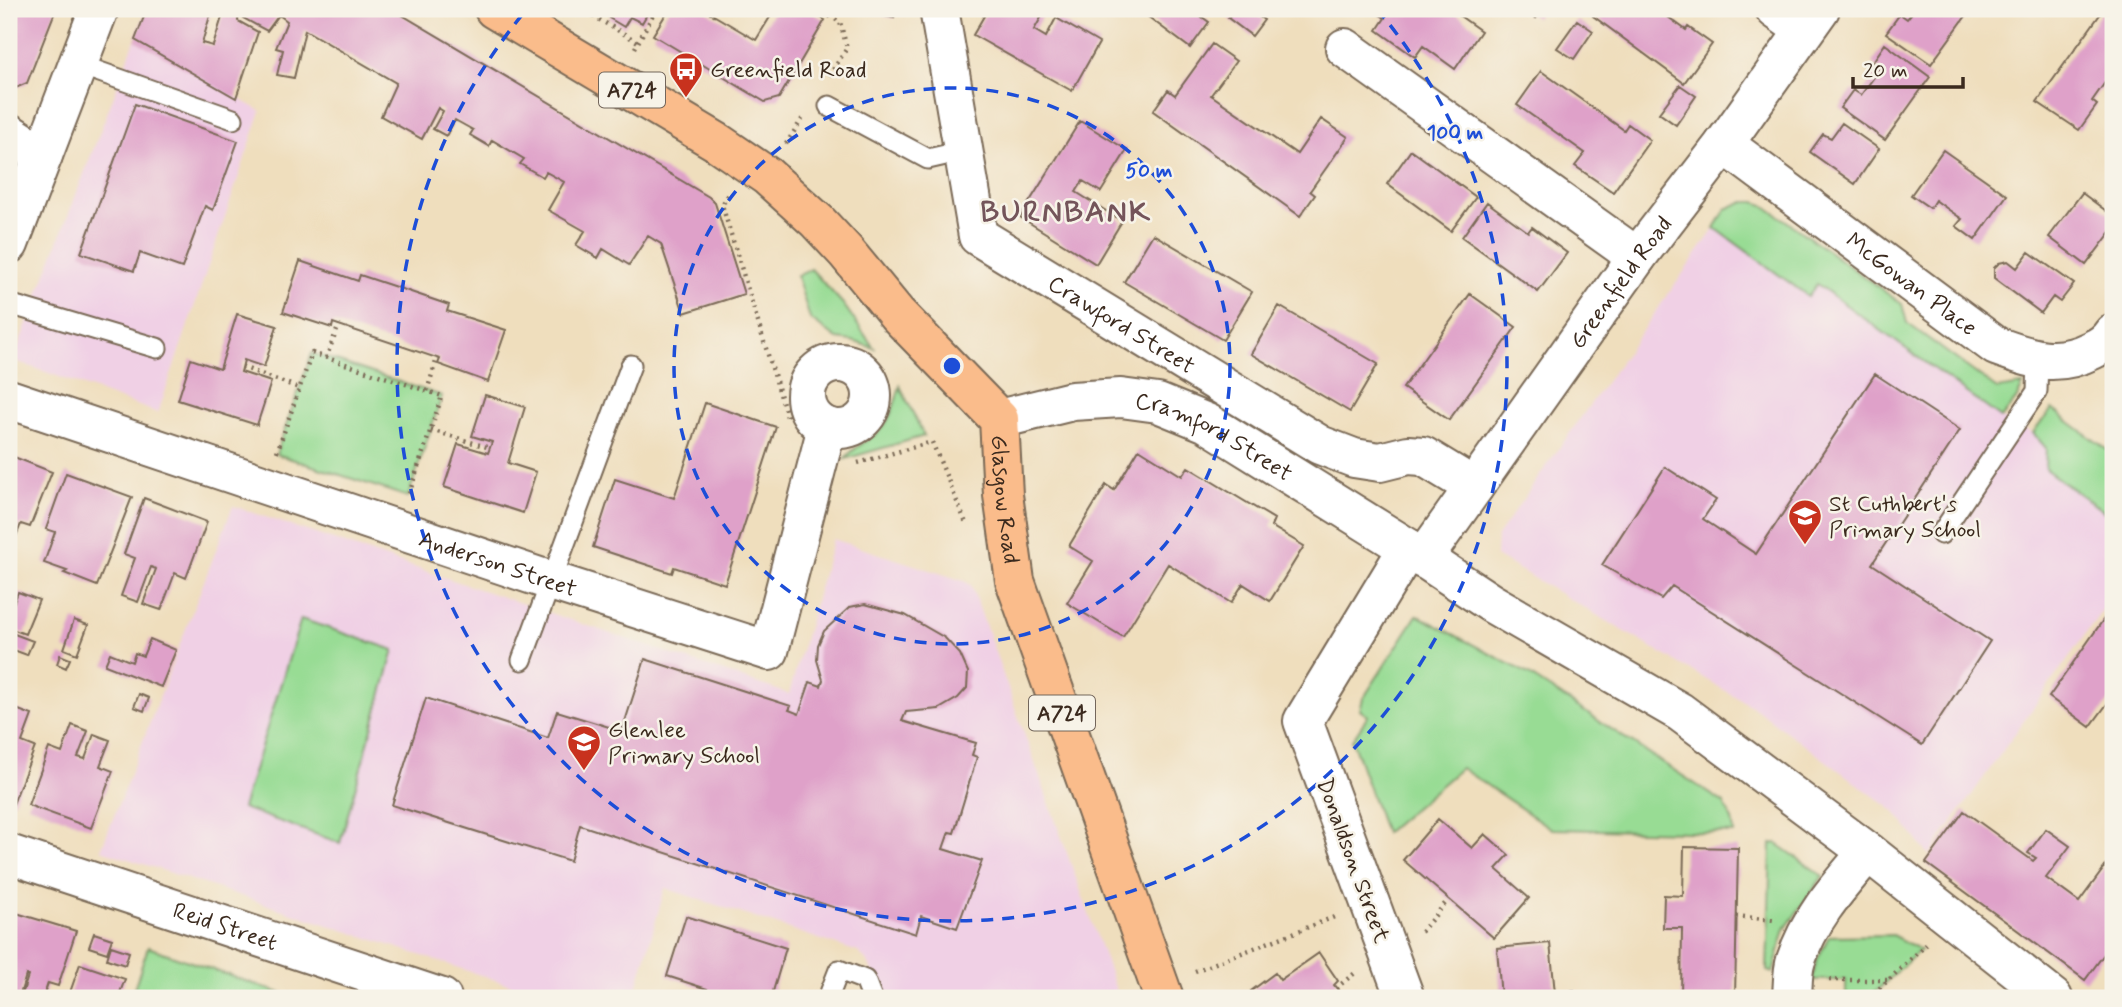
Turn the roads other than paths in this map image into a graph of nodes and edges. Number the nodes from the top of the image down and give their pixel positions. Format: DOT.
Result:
graph roads {
  1 [pos="99,9"];
  2 [pos="494,9"];
  3 [pos="939,9"];
  4 [pos="1800,16"];
  5 [pos="1345,48"];
  6 [pos="77,64"];
  7 [pos="825,97"];
  8 [pos="233,119"];
  9 [pos="9,133"];
  10 [pos="1724,144"];
  11 [pos="963,151"];
  12 [pos="43,155"];
  13 [pos="9,244"];
  14 [pos="1637,257"];
  15 [pos="9,304"];
  16 [pos="2113,333"];
  17 [pos="157,348"];
  18 [pos="2038,359"];
  19 [pos="631,365"];
  20 [pos="9,399"];
  21 [pos="999,419"];
  22 [pos="827,427"];
  23 [pos="1474,487"];
  24 [pos="1941,534"];
  25 [pos="1415,553"];
  26 [pos="551,581"];
  27 [pos="522,660"];
  28 [pos="1303,721"];
  29 [pos="1868,852"];
  30 [pos="9,854"];
  31 [pos="1175,986"];
  32 [pos="1792,989"];
  33 [pos="442,998"];
  34 [pos="828,998"];
  35 [pos="872,998"];
  36 [pos="1405,998"];
  37 [pos="2053,998"];
  1 -- 6 [label="street"];
  2 -- 21 [label="main road, Glasgow Road / A724"];
  3 -- 11 [label="street, Crawford Street"];
  4 -- 10 [label="street, Greenfield Road"];
  5 -- 14 [label="street"];
  6 -- 8 [label="lane"];
  6 -- 12 [label="street"];
  7 -- 11 [label="lane"];
  9 -- 12 [label="street"];
  10 -- 14 [label="street, Greenfield Road"];
  10 -- 18 [label="street, McGowan Place"];
  11 -- 23 [label="street, Crawford Street"];
  12 -- 13 [label="street"];
  14 -- 23 [label="street, Greenfield Road"];
  15 -- 17 [label="lane"];
  16 -- 18 [label="street, McGowan Place"];
  18 -- 24 [label="lane"];
  19 -- 26 [label="lane"];
  20 -- 26 [label="street, Anderson Street"];
  21 -- 25 [label="street, Cramford Street"];
  21 -- 31 [label="main road, Glasgow Road / A724"];
  22 -- 26 [label="street, Anderson Street"];
  23 -- 25 [label="street, Greenfield Road"];
  25 -- 28 [label="street, Greenfield Road"];
  25 -- 29 [label="street, Cramford Street"];
  26 -- 27 [label="lane"];
  28 -- 36 [label="street, Donaldson Street"];
  29 -- 32 [label="street"];
  29 -- 37 [label="street, Cramford Street"];
  30 -- 33 [label="street, Reid Street"];
  34 -- 35 [label="lane"];
}
